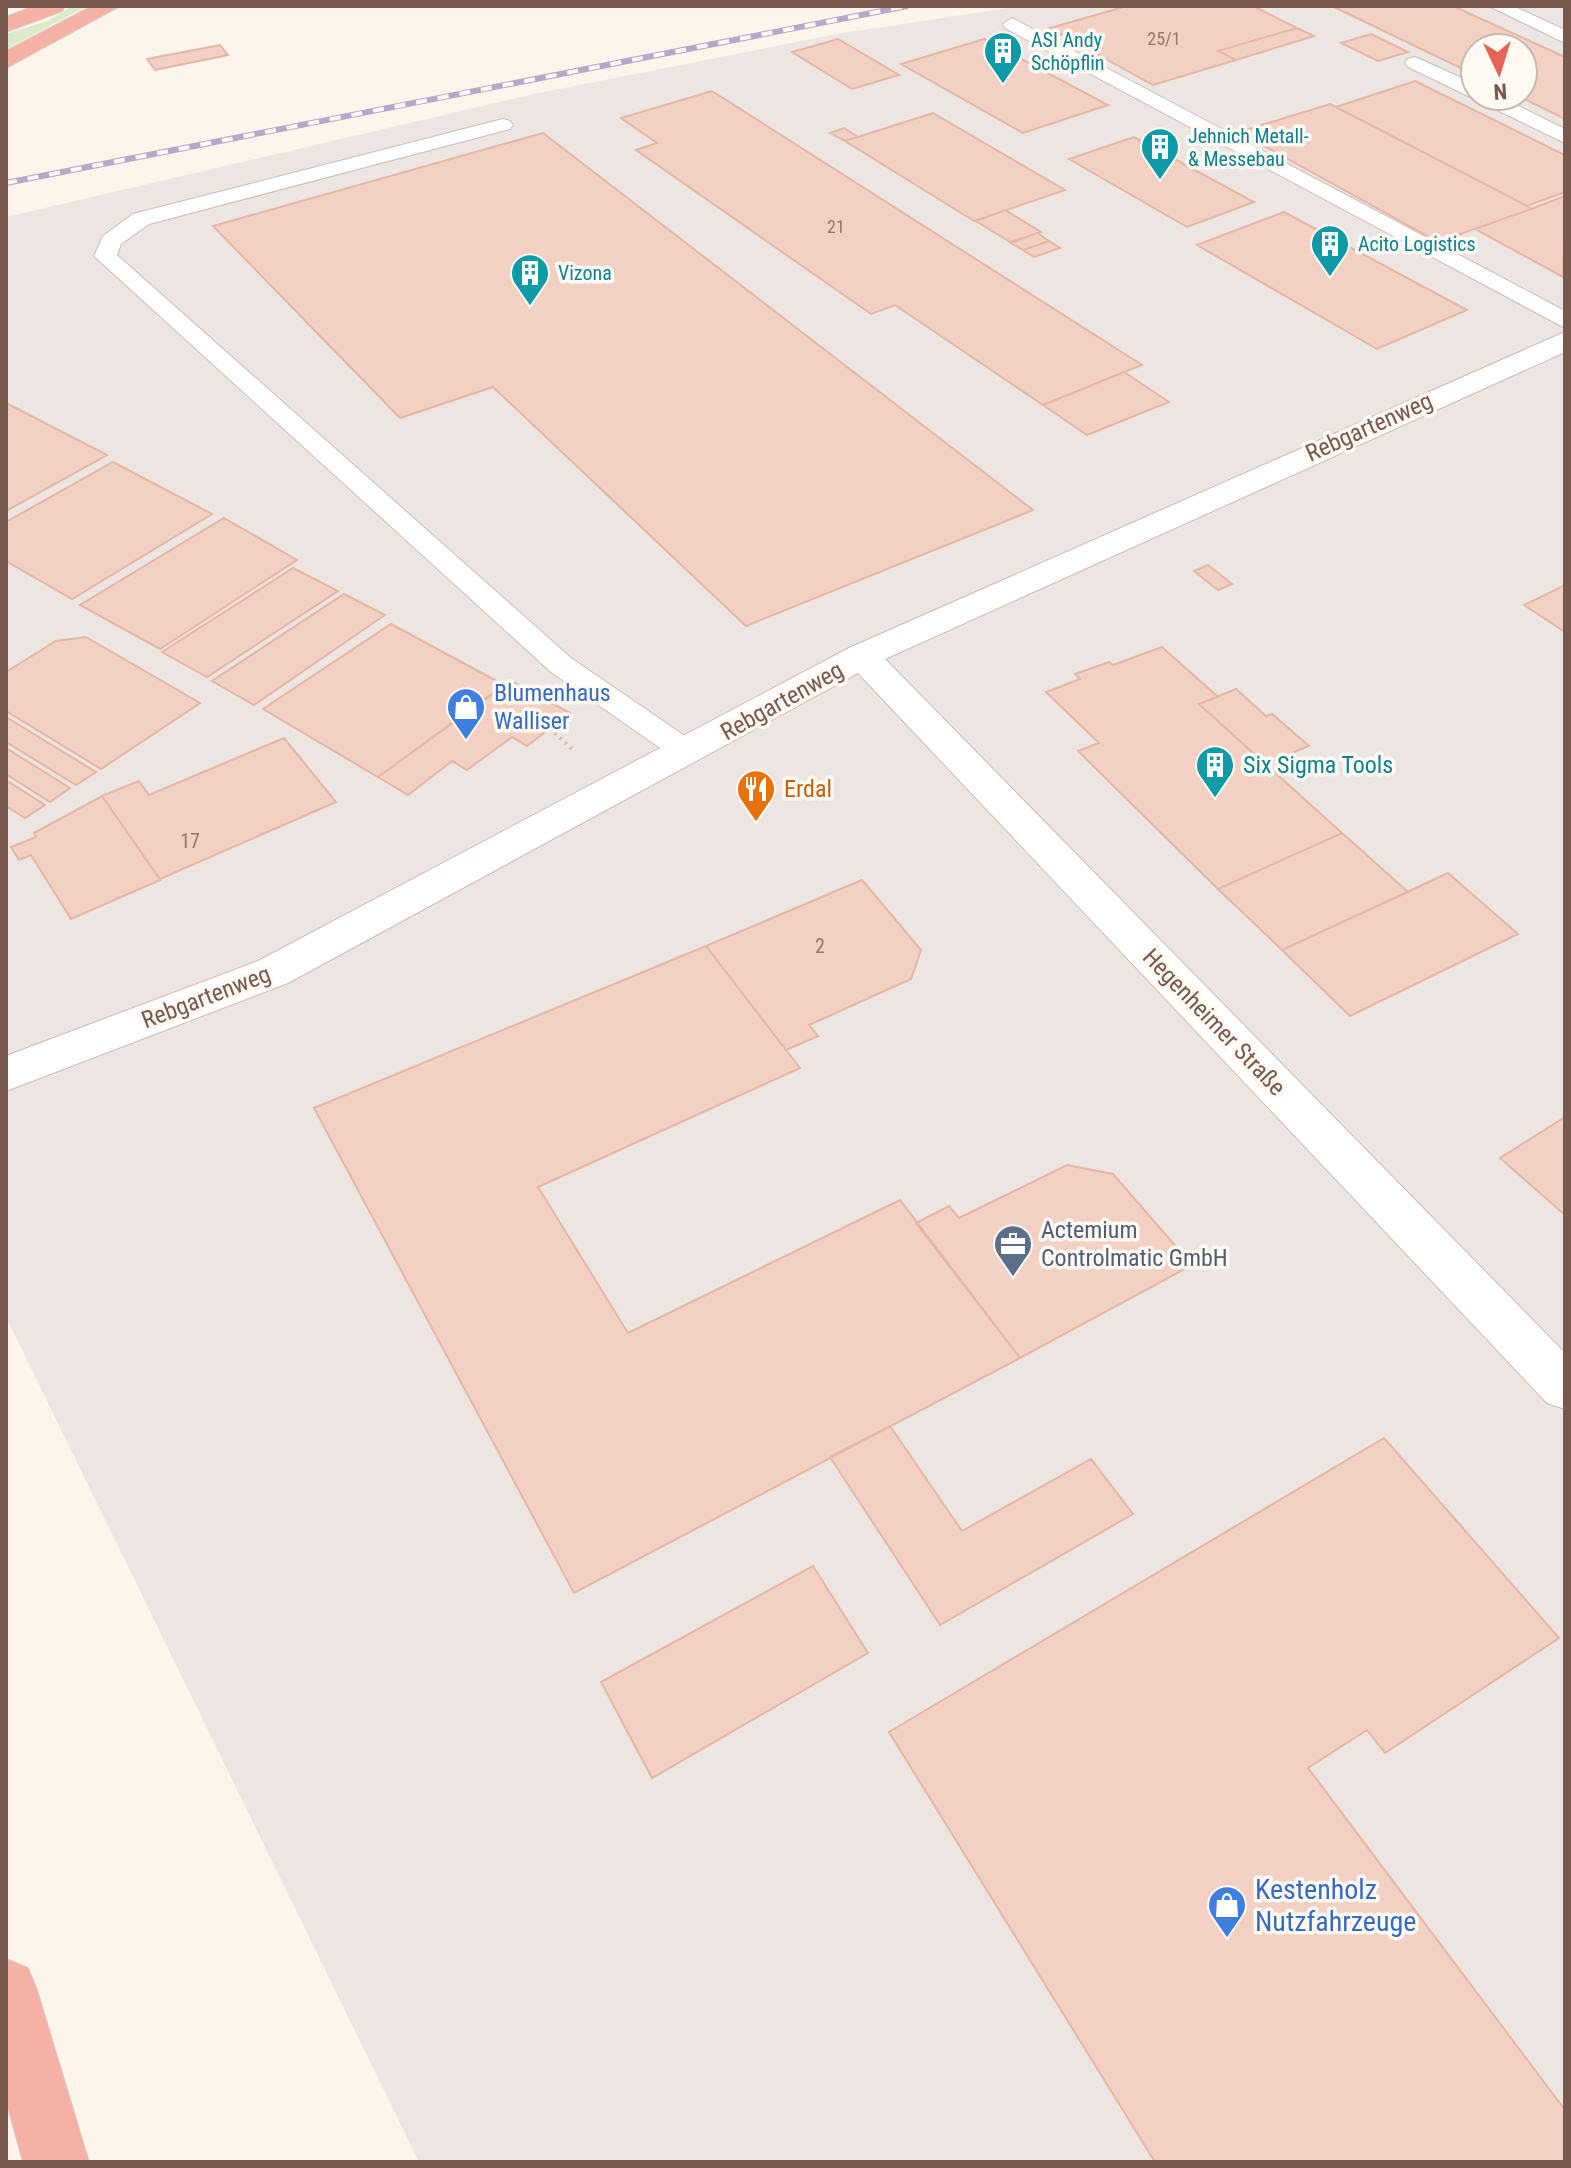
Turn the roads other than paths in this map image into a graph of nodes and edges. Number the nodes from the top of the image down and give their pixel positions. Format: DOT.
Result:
graph roads {
  1 [pos="54,6"];
  2 [pos="109,6"];
  3 [pos="1498,6"];
  4 [pos="1012,24"];
  5 [pos="6,25"];
  6 [pos="1565,37"];
  7 [pos="6,61"];
  8 [pos="1415,63"];
  9 [pos="1459,84"];
  10 [pos="1514,112"];
  11 [pos="503,125"];
  12 [pos="1565,137"];
  13 [pos="1565,321"];
  14 [pos="1565,341"];
  15 [pos="862,656"];
  16 [pos="687,752"];
  17 [pos="17,1070"];
  18 [pos="1565,1387"];
  19 [pos="6,1990"];
  20 [pos="56,2162"];
  1 -- 5 [label="highway"];
  2 -- 7 [label="highway"];
  3 -- 6 [label="lane"];
  4 -- 13 [label="lane"];
  8 -- 9 [label="lane"];
  10 -- 12 [label="lane"];
  11 -- 16 [label="lane"];
  14 -- 15 [label="street, Rebgartenweg"];
  15 -- 16 [label="street, Rebgartenweg"];
  15 -- 18 [label="street, Hegenheimer Straße"];
  16 -- 17 [label="street, Rebgartenweg"];
  19 -- 20 [label="highway"];
}
